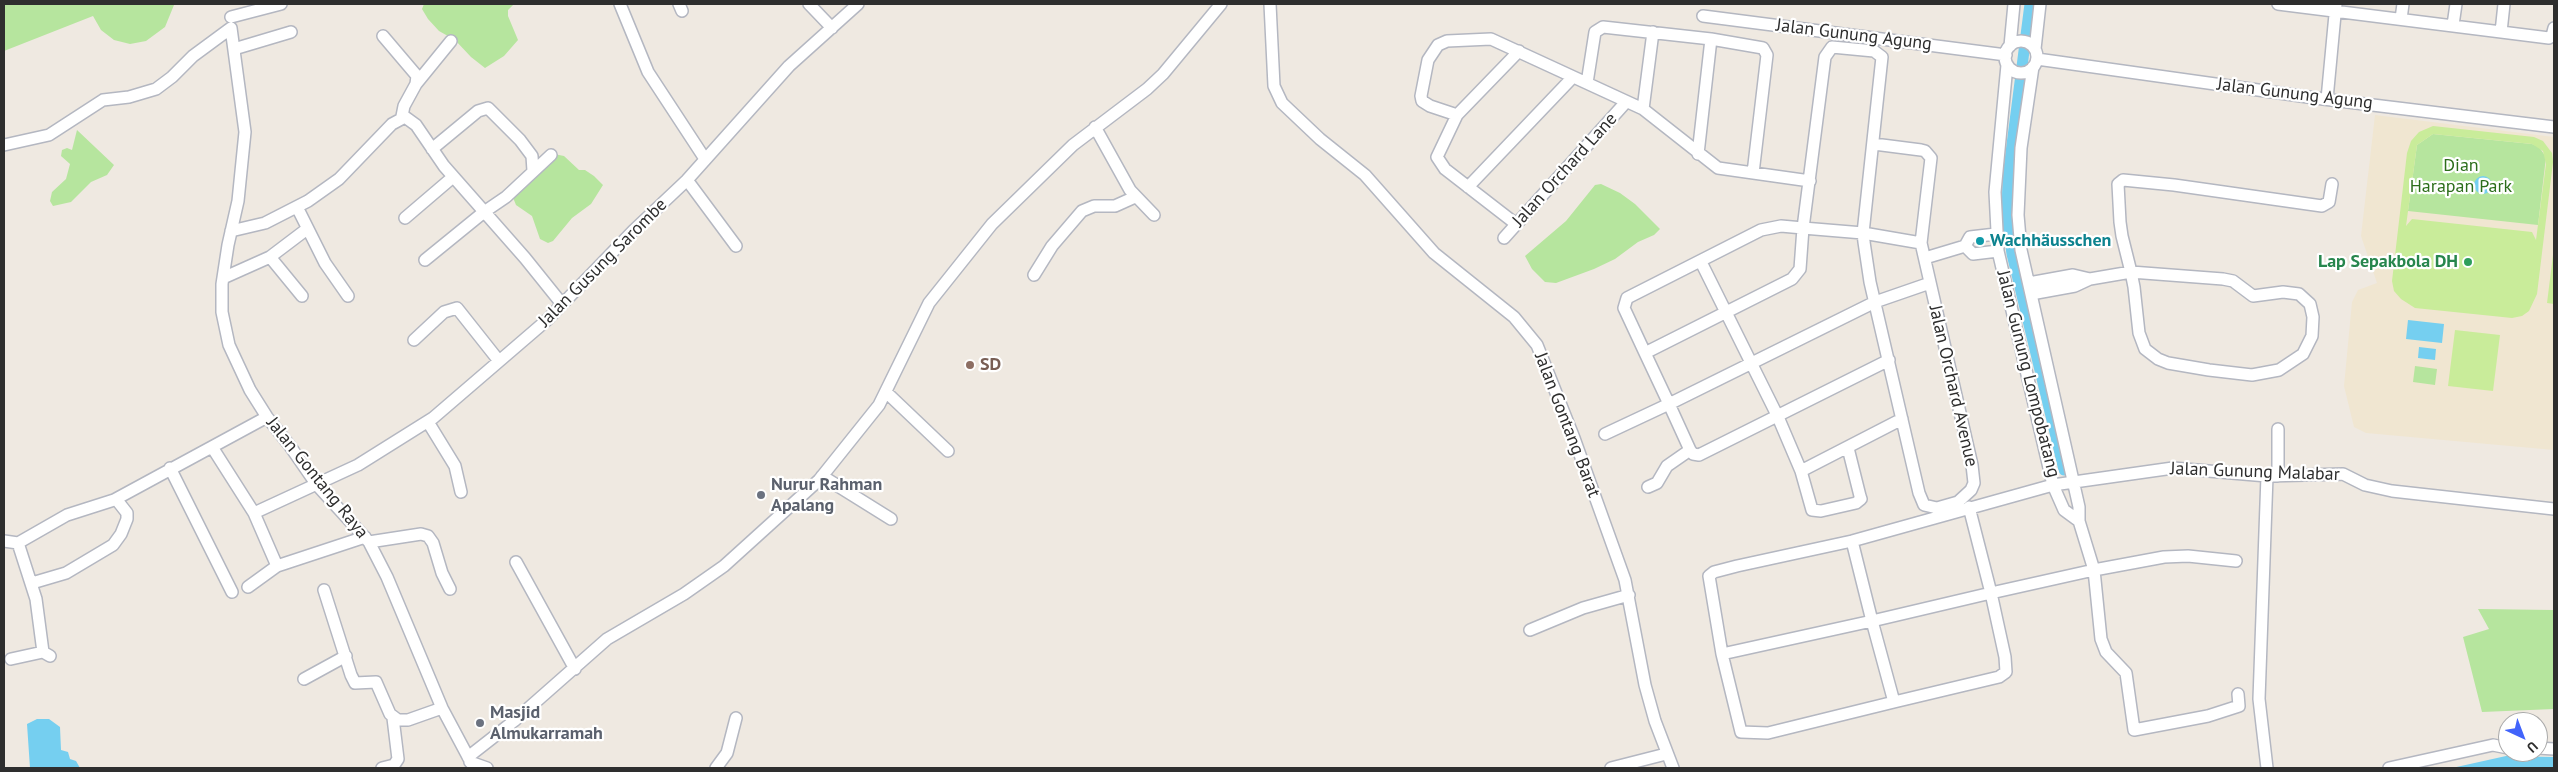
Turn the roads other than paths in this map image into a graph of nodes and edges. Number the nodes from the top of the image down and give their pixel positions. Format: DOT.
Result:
graph roads {
  1 [pos="281,4"];
  2 [pos="620,4"];
  3 [pos="809,4"];
  4 [pos="858,4"];
  5 [pos="1221,4"];
  6 [pos="1270,4"];
  7 [pos="2014,4"];
  8 [pos="2040,4"];
  9 [pos="2278,4"];
  10 [pos="2403,4"];
  11 [pos="2456,4"];
  12 [pos="2504,4"];
  13 [pos="2335,8"];
  14 [pos="1703,16"];
  15 [pos="2401,19"];
  16 [pos="231,23"];
  17 [pos="2453,25"];
  18 [pos="832,28"];
  19 [pos="2554,28"];
  20 [pos="292,32"];
  21 [pos="1653,32"];
  22 [pos="2500,32"];
  23 [pos="383,36"];
  24 [pos="1711,38"];
  25 [pos="450,41"];
  26 [pos="234,49"];
  27 [pos="1519,51"];
  28 [pos="2009,55"];
  29 [pos="2033,58"];
  30 [pos="1573,77"];
  31 [pos="416,84"];
  32 [pos="1587,84"];
  33 [pos="2327,99"];
  34 [pos="1626,102"];
  35 [pos="1643,109"];
  36 [pos="1457,115"];
  37 [pos="402,116"];
  38 [pos="1095,127"];
  39 [pos="2554,128"];
  40 [pos="1874,144"];
  41 [pos="4,145"];
  42 [pos="432,149"];
  43 [pos="1698,154"];
  44 [pos="551,155"];
  45 [pos="705,159"];
  46 [pos="533,171"];
  47 [pos="1753,173"];
  48 [pos="453,176"];
  49 [pos="687,180"];
  50 [pos="1810,181"];
  51 [pos="2332,184"];
  52 [pos="1468,187"];
  53 [pos="1135,197"];
  54 [pos="297,207"];
  55 [pos="484,212"];
  56 [pos="1154,215"];
  57 [pos="405,218"];
  58 [pos="1516,224"];
  59 [pos="1803,228"];
  60 [pos="307,229"];
  61 [pos="232,231"];
  62 [pos="1863,233"];
  63 [pos="1996,234"];
  64 [pos="1504,238"];
  65 [pos="1921,243"];
  66 [pos="736,246"];
  67 [pos="1965,246"];
  68 [pos="1998,250"];
  69 [pos="270,256"];
  70 [pos="1925,258"];
  71 [pos="425,260"];
  72 [pos="1701,262"];
  73 [pos="2131,272"];
  74 [pos="1034,274"];
  75 [pos="223,278"];
  76 [pos="1930,283"];
  77 [pos="2030,289"];
  78 [pos="302,296"];
  79 [pos="348,296"];
  80 [pos="1876,302"];
  81 [pos="562,304"];
  82 [pos="1726,314"];
  83 [pos="414,340"];
  84 [pos="1645,353"];
  85 [pos="1889,360"];
  86 [pos="499,361"];
  87 [pos="1750,365"];
  88 [pos="886,392"];
  89 [pos="1669,404"];
  90 [pos="1778,417"];
  91 [pos="267,418"];
  92 [pos="1902,419"];
  93 [pos="428,422"];
  94 [pos="2278,429"];
  95 [pos="1605,434"];
  96 [pos="212,447"];
  97 [pos="1848,448"];
  98 [pos="1690,450"];
  99 [pos="948,451"];
  100 [pos="170,468"];
  101 [pos="1801,470"];
  102 [pos="822,476"];
  103 [pos="2272,476"];
  104 [pos="2072,483"];
  105 [pos="317,485"];
  106 [pos="2053,485"];
  107 [pos="1648,487"];
  108 [pos="461,492"];
  109 [pos="116,499"];
  110 [pos="1969,507"];
  111 [pos="2554,509"];
  112 [pos="254,513"];
  113 [pos="891,519"];
  114 [pos="2079,521"];
  115 [pos="367,539"];
  116 [pos="1852,541"];
  117 [pos="4,542"];
  118 [pos="18,543"];
  119 [pos="2236,561"];
  120 [pos="516,562"];
  121 [pos="277,566"];
  122 [pos="2094,570"];
  123 [pos="32,582"];
  124 [pos="248,587"];
  125 [pos="450,589"];
  126 [pos="324,590"];
  127 [pos="232,592"];
  128 [pos="1991,593"];
  129 [pos="1629,595"];
  130 [pos="1872,621"];
  131 [pos="1530,630"];
  132 [pos="1722,654"];
  133 [pos="346,656"];
  134 [pos="11,659"];
  135 [pos="574,669"];
  136 [pos="304,679"];
  137 [pos="2238,694"];
  138 [pos="1894,702"];
  139 [pos="442,708"];
  140 [pos="393,718"];
  141 [pos="736,718"];
  142 [pos="2498,746"];
  143 [pos="1666,754"];
  144 [pos="471,762"];
  145 [pos="382,768"];
  146 [pos="487,768"];
  147 [pos="716,768"];
  148 [pos="1611,768"];
  149 [pos="1673,768"];
  150 [pos="2267,768"];
  151 [pos="2389,768"];
  1 -- 16 [label="street"];
  2 -- 45 [label="street"];
  3 -- 18 [label="street"];
  4 -- 18 [label="street, Jalan Gusung Sarombe"];
  5 -- 38 [label="street"];
  6 -- 129 [label="street, Jalan Gontang Barat"];
  7 -- 28 [label="street, Jalan Gunung Lompobatang"];
  8 -- 29 [label="street, Jalan Gunung Lompobatang"];
  9 -- 13 [label="street"];
  10 -- 15 [label="street"];
  11 -- 17 [label="street"];
  12 -- 22 [label="street"];
  13 -- 15 [label="street"];
  13 -- 33 [label="street"];
  14 -- 28 [label="street, Jalan Gunung Agung"];
  15 -- 17 [label="street"];
  16 -- 26 [label="street, Jalan Gontang Raya"];
  16 -- 41 [label="street"];
  17 -- 22 [label="street"];
  18 -- 45 [label="street, Jalan Gusung Sarombe"];
  19 -- 22 [label="street"];
  20 -- 26 [label="street"];
  21 -- 24 [label="street"];
  21 -- 32 [label="street"];
  21 -- 35 [label="street"];
  23 -- 31 [label="street"];
  24 -- 43 [label="street"];
  24 -- 47 [label="street"];
  25 -- 31 [label="street"];
  26 -- 61 [label="street, Jalan Gontang Raya"];
  27 -- 30 [label="street"];
  27 -- 36 [label="street"];
  27 -- 36 [label="street"];
  28 -- 29 [label="street"];
  28 -- 29 [label="street"];
  28 -- 63 [label="street, Jalan Gunung Lompobatang"];
  29 -- 33 [label="street, Jalan Gunung Agung"];
  29 -- 77 [label="street, Jalan Gunung Lompobatang"];
  30 -- 32 [label="street"];
  30 -- 52 [label="street"];
  31 -- 37 [label="street"];
  32 -- 34 [label="street"];
  33 -- 39 [label="street, Jalan Gunung Agung"];
  34 -- 35 [label="street"];
  34 -- 58 [label="street, Jalan Orchard Lane"];
  35 -- 43 [label="street"];
  36 -- 52 [label="street"];
  37 -- 42 [label="street"];
  37 -- 54 [label="street"];
  38 -- 53 [label="street"];
  38 -- 88 [label="street"];
  40 -- 50 [label="street, Jalan Orchard Avenue"];
  40 -- 62 [label="street, Jalan Orchard Avenue"];
  40 -- 65 [label="street"];
  42 -- 46 [label="street"];
  42 -- 48 [label="street"];
  43 -- 47 [label="street"];
  44 -- 46 [label="street"];
  45 -- 49 [label="street, Jalan Gusung Sarombe"];
  46 -- 55 [label="street"];
  47 -- 50 [label="street"];
  48 -- 55 [label="street"];
  48 -- 57 [label="street"];
  49 -- 66 [label="street"];
  49 -- 81 [label="street, Jalan Gusung Sarombe"];
  50 -- 59 [label="street"];
  51 -- 73 [label="street"];
  52 -- 58 [label="street"];
  53 -- 56 [label="street"];
  53 -- 74 [label="street"];
  54 -- 60 [label="street"];
  54 -- 61 [label="street"];
  55 -- 71 [label="street"];
  55 -- 81 [label="street"];
  58 -- 64 [label="street, Jalan Orchard Lane"];
  59 -- 62 [label="street"];
  59 -- 72 [label="street"];
  59 -- 82 [label="street"];
  60 -- 69 [label="street"];
  60 -- 79 [label="street"];
  61 -- 75 [label="street, Jalan Gontang Raya"];
  62 -- 65 [label="street"];
  62 -- 80 [label="street, Jalan Orchard Avenue"];
  63 -- 67 [label="street"];
  63 -- 68 [label="street, Jalan Gunung Lompobatang"];
  65 -- 70 [label="street, Jalan Orchard Avenue"];
  67 -- 68 [label="street"];
  67 -- 70 [label="street"];
  68 -- 106 [label="street, Jalan Gunung Lompobatang"];
  69 -- 75 [label="street"];
  69 -- 78 [label="street"];
  70 -- 76 [label="street, Jalan Orchard Avenue"];
  72 -- 82 [label="street"];
  72 -- 84 [label="street"];
  73 -- 73 [label="street"];
  73 -- 77 [label="street"];
  75 -- 91 [label="street, Jalan Gontang Raya"];
  76 -- 80 [label="street"];
  76 -- 92 [label="street, Jalan Orchard Avenue"];
  77 -- 104 [label="street, Jalan Gunung Lompobatang"];
  80 -- 85 [label="street, Jalan Orchard Avenue"];
  80 -- 87 [label="street"];
  81 -- 86 [label="street, Jalan Gusung Sarombe"];
  82 -- 84 [label="street"];
  82 -- 87 [label="street"];
  83 -- 86 [label="street"];
  84 -- 89 [label="street"];
  85 -- 90 [label="street"];
  85 -- 92 [label="street, Jalan Orchard Avenue"];
  86 -- 93 [label="street, Jalan Gusung Sarombe"];
  87 -- 89 [label="street"];
  87 -- 90 [label="street"];
  88 -- 99 [label="street"];
  88 -- 102 [label="street"];
  89 -- 95 [label="street"];
  89 -- 98 [label="street"];
  90 -- 98 [label="street"];
  90 -- 101 [label="street"];
  91 -- 96 [label="street"];
  91 -- 105 [label="street, Jalan Gontang Raya"];
  92 -- 97 [label="street"];
  93 -- 105 [label="street, Jalan Gusung Sarombe"];
  93 -- 108 [label="street"];
  94 -- 103 [label="street"];
  96 -- 100 [label="street"];
  96 -- 112 [label="street"];
  97 -- 101 [label="street"];
  97 -- 101 [label="street"];
  98 -- 107 [label="street"];
  100 -- 109 [label="street"];
  100 -- 127 [label="street"];
  102 -- 113 [label="street"];
  102 -- 135 [label="street"];
  103 -- 104 [label="street, Jalan Gunung Malabar"];
  103 -- 111 [label="street, Jalan Gunung Malabar"];
  103 -- 150 [label="street"];
  104 -- 106 [label="street, Jalan Gunung Lompobatang"];
  104 -- 114 [label="street"];
  105 -- 112 [label="street, Jalan Gusung Sarombe"];
  105 -- 115 [label="street, Jalan Gontang Raya"];
  106 -- 110 [label="street"];
  106 -- 114 [label="street"];
  109 -- 118 [label="street"];
  109 -- 123 [label="street"];
  110 -- 116 [label="street"];
  110 -- 128 [label="street"];
  112 -- 121 [label="street"];
  114 -- 122 [label="street"];
  115 -- 121 [label="street"];
  115 -- 125 [label="street"];
  115 -- 139 [label="street, Jalan Gontang Raya"];
  116 -- 130 [label="street"];
  116 -- 132 [label="street"];
  117 -- 118 [label="street"];
  118 -- 123 [label="street"];
  119 -- 122 [label="street"];
  120 -- 135 [label="street"];
  121 -- 124 [label="street"];
  122 -- 128 [label="street"];
  122 -- 137 [label="street"];
  123 -- 134 [label="street"];
  126 -- 133 [label="street"];
  128 -- 130 [label="street"];
  128 -- 138 [label="street"];
  129 -- 131 [label="street"];
  129 -- 143 [label="street, Jalan Gontang Barat"];
  130 -- 132 [label="street"];
  130 -- 138 [label="street"];
  132 -- 138 [label="street"];
  133 -- 136 [label="street"];
  133 -- 140 [label="street"];
  135 -- 144 [label="street"];
  139 -- 140 [label="street"];
  139 -- 144 [label="street, Jalan Gontang Raya"];
  140 -- 145 [label="street"];
  141 -- 147 [label="street"];
  142 -- 151 [label="street"];
  143 -- 148 [label="street"];
  143 -- 149 [label="street, Jalan Gontang Barat"];
  144 -- 146 [label="street"];
}
